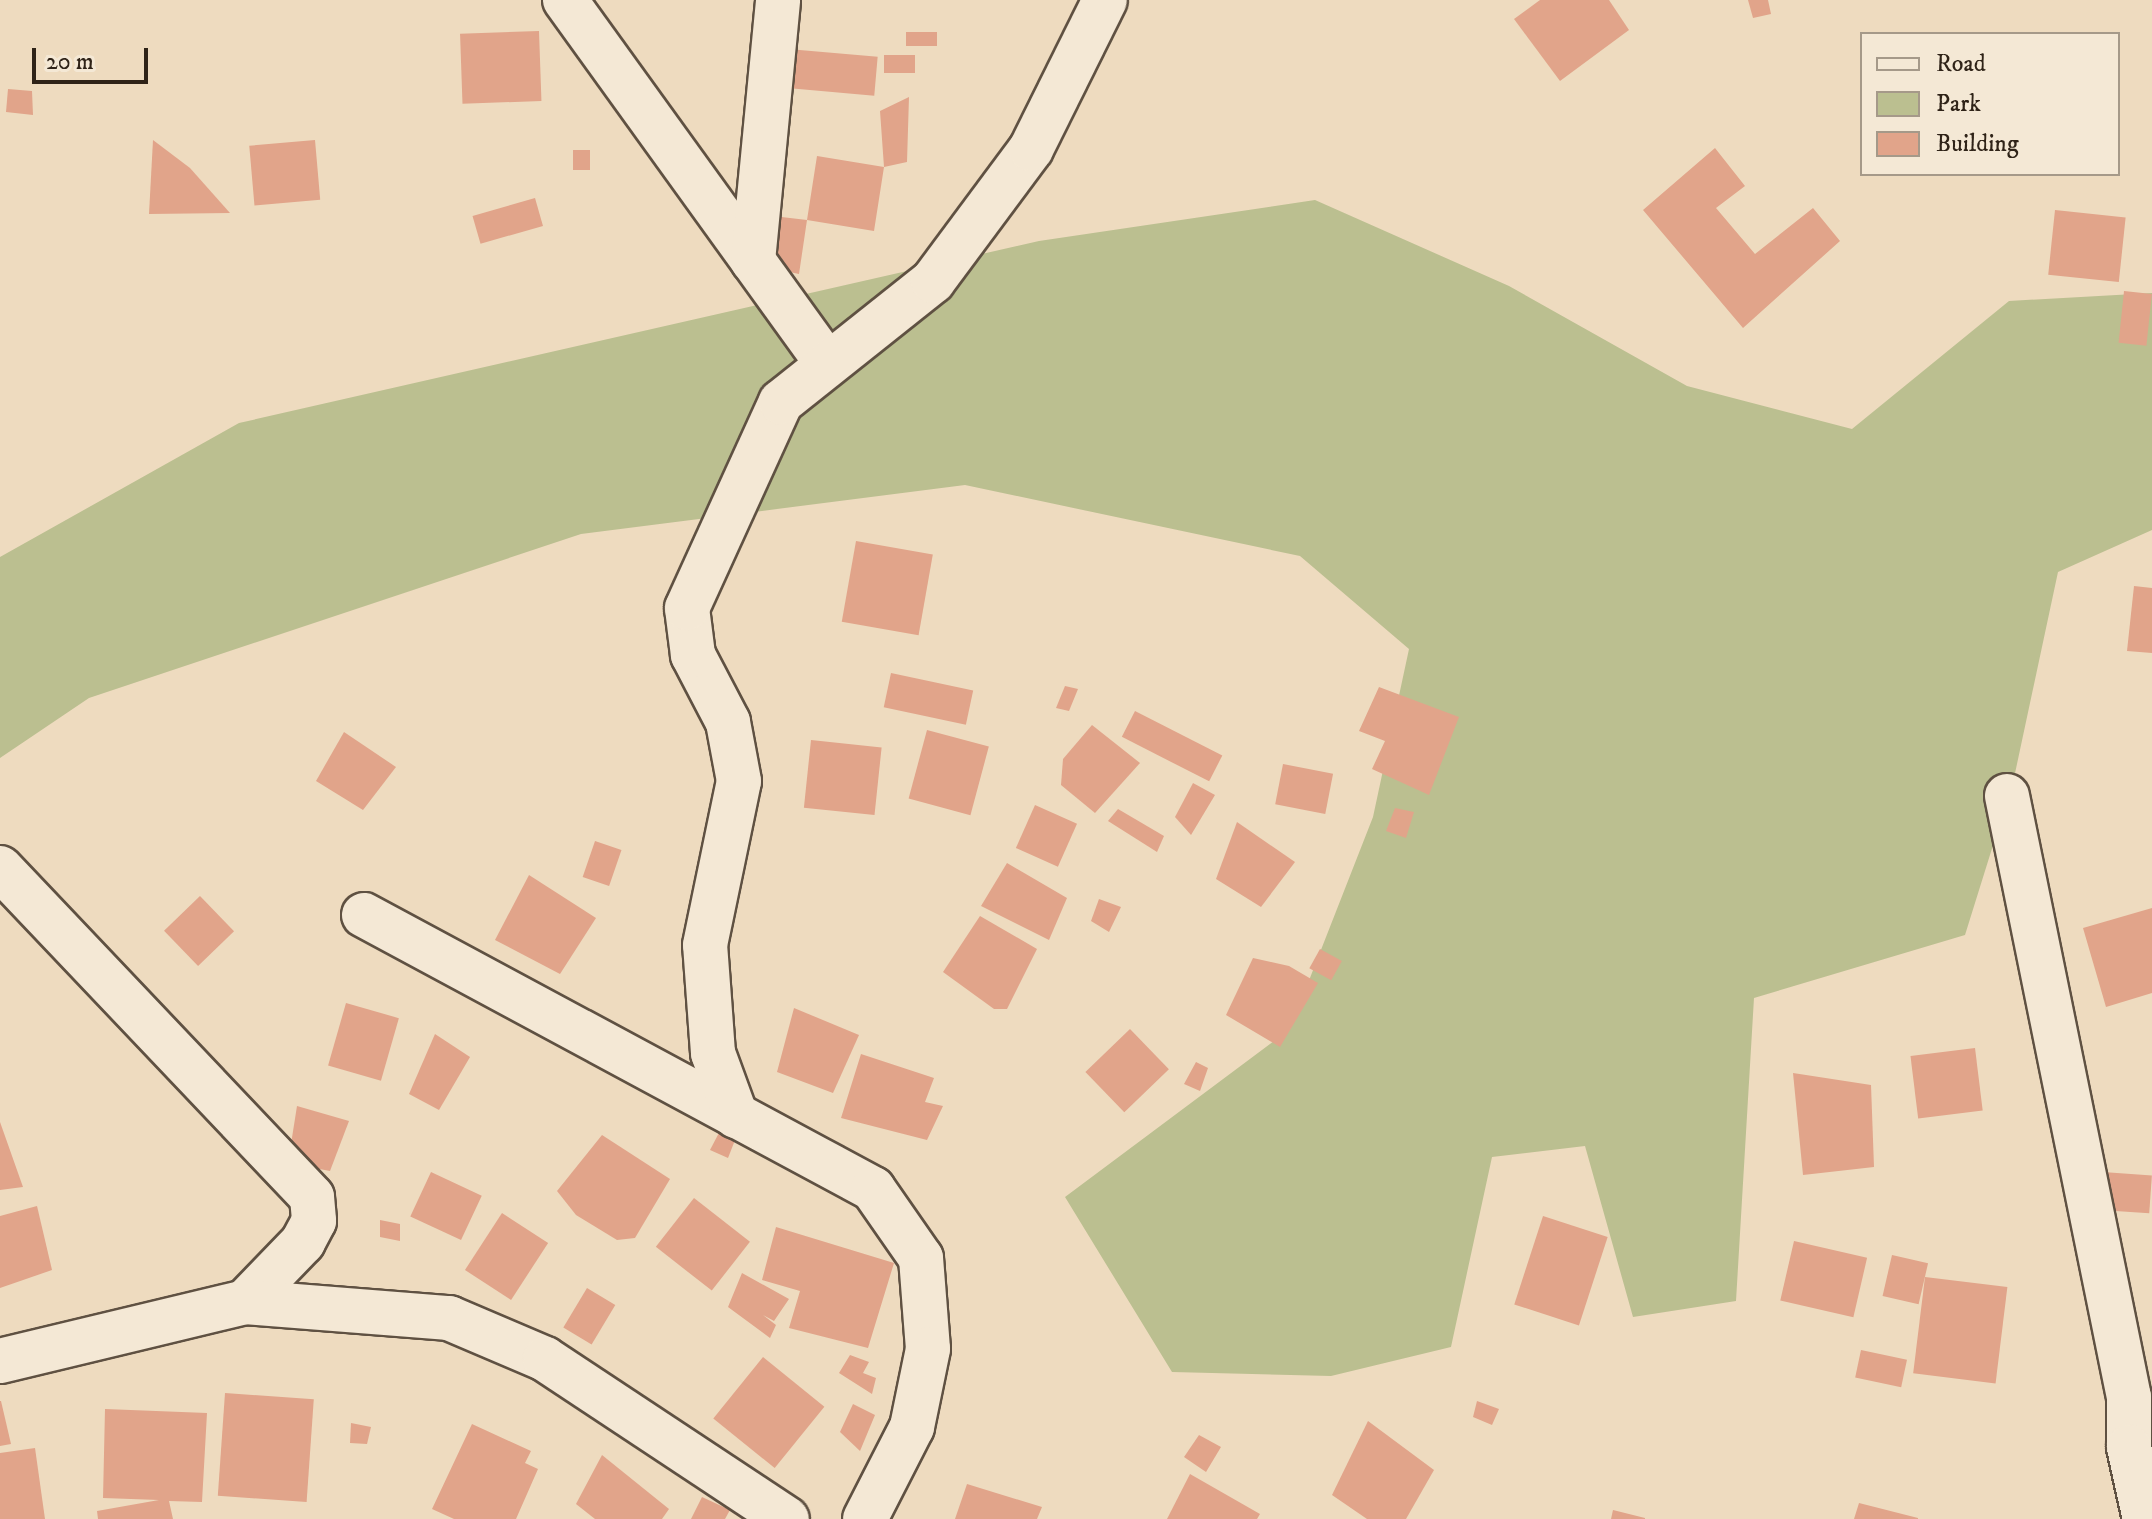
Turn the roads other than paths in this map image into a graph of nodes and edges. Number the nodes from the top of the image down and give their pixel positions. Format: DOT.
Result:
graph roads {
  1 [pos="565,0"];
  2 [pos="778,0"];
  3 [pos="1105,0"];
  4 [pos="753,261"];
  5 [pos="825,361"];
  6 [pos="2007,796"];
  7 [pos="0,868"];
  8 [pos="364,915"];
  9 [pos="736,1116"];
  10 [pos="245,1302"];
  11 [pos="0,1361"];
  12 [pos="787,1519"];
  13 [pos="865,1519"];
  14 [pos="2145,1519"];
  1 -- 4 [label="street"];
  2 -- 4 [label="street"];
  3 -- 5 [label="street"];
  4 -- 5 [label="street"];
  5 -- 9 [label="street"];
  6 -- 14 [label="street"];
  7 -- 10 [label="street"];
  8 -- 9 [label="street"];
  9 -- 13 [label="street"];
  10 -- 11 [label="street"];
  10 -- 12 [label="street"];
}
